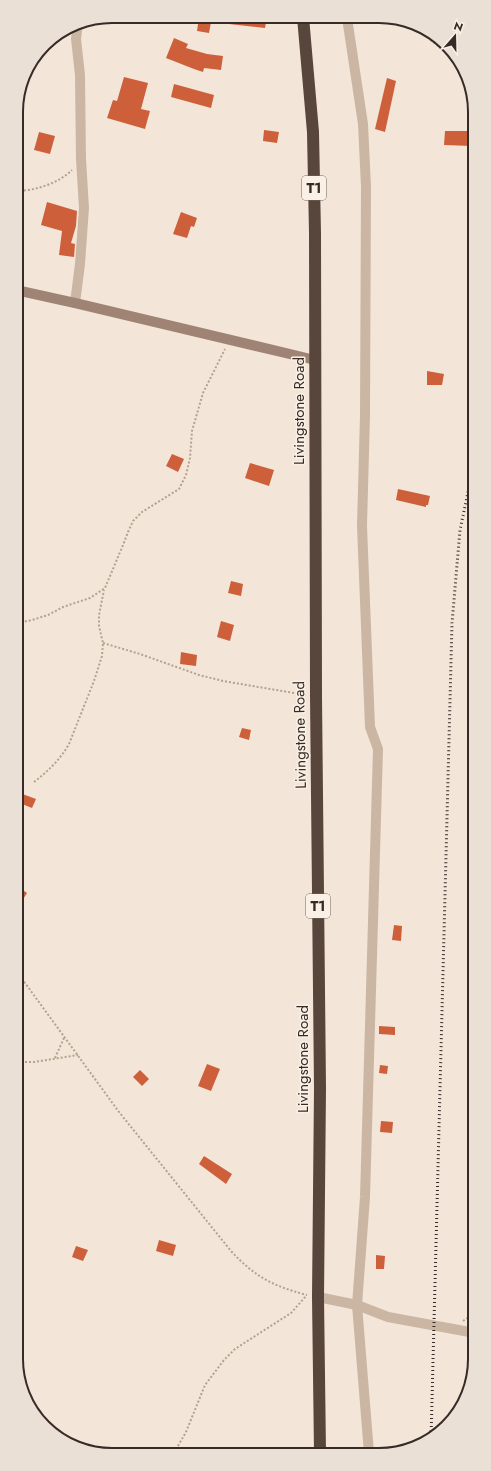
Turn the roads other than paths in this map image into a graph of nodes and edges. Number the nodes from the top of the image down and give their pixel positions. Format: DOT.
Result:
graph roads {
  1 [pos="304,23"];
  2 [pos="348,23"];
  3 [pos="77,30"];
  4 [pos="23,292"];
  5 [pos="75,303"];
  6 [pos="315,360"];
  7 [pos="312,1296"];
  8 [pos="357,1305"];
  9 [pos="468,1331"];
  10 [pos="320,1448"];
  11 [pos="370,1448"];
  1 -- 6 [label="highway, Livingstone Road / T1"];
  2 -- 8 [label="street"];
  3 -- 5 [label="street"];
  4 -- 5 [label="street"];
  5 -- 6 [label="street"];
  6 -- 7 [label="highway, Livingstone Road / T1"];
  7 -- 8 [label="street"];
  7 -- 10 [label="highway, Livingstone Road / T1"];
  8 -- 9 [label="street"];
  8 -- 11 [label="street"];
}
